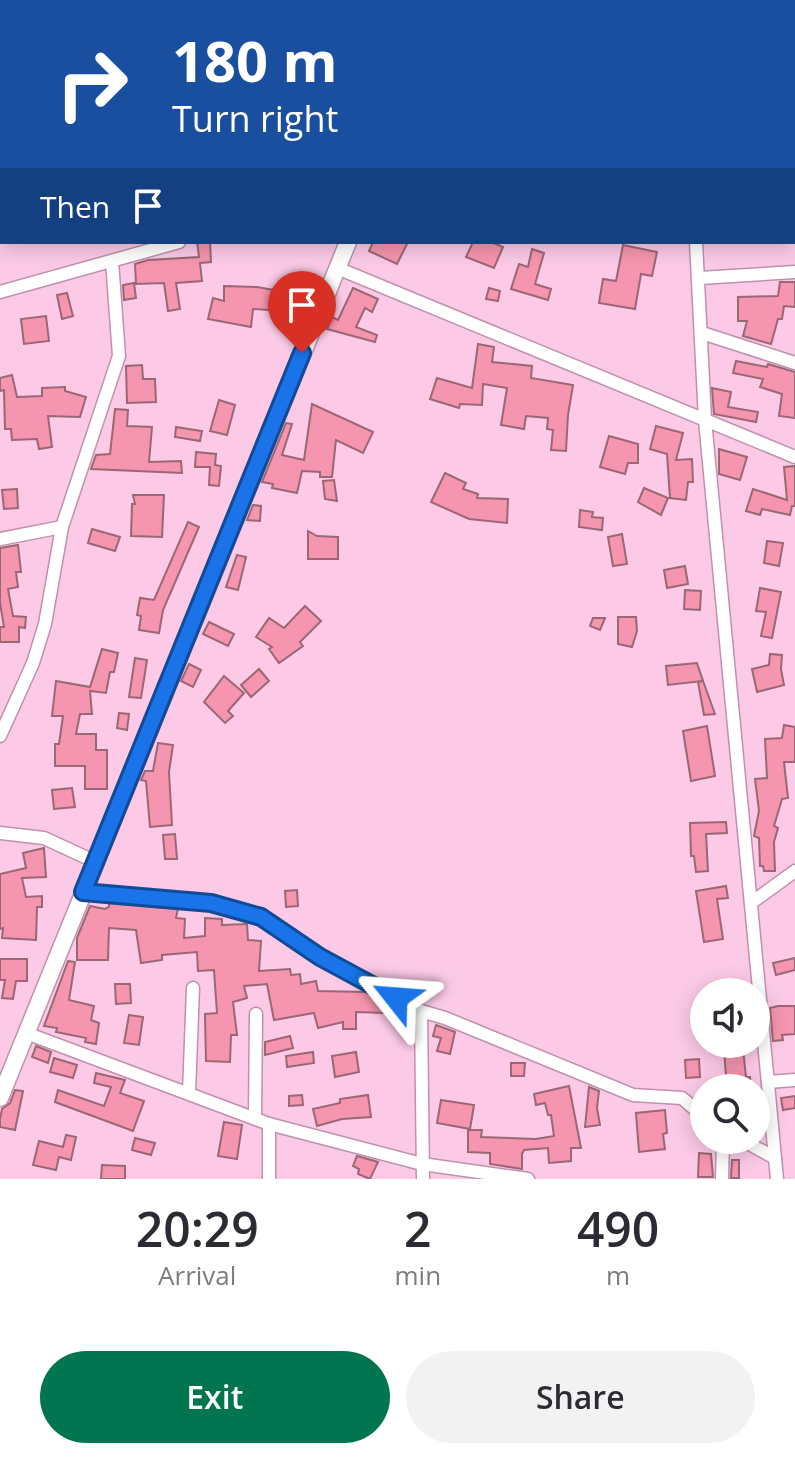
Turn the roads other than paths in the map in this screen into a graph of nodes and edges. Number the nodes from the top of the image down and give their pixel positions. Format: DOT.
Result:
graph roads {
  1 [pos="172,244"];
  2 [pos="347,244"];
  3 [pos="696,244"];
  4 [pos="112,261"];
  5 [pos="337,268"];
  6 [pos="795,272"];
  7 [pos="700,278"];
  8 [pos="0,292"];
  9 [pos="702,333"];
  10 [pos="795,363"];
  11 [pos="705,420"];
  12 [pos="795,457"];
  13 [pos="62,527"];
  14 [pos="0,539"];
  15 [pos="0,736"];
  16 [pos="0,833"];
  17 [pos="96,862"];
  18 [pos="795,871"];
  19 [pos="83,892"];
  20 [pos="751,903"];
  21 [pos="193,988"];
  22 [pos="421,1011"];
  23 [pos="256,1014"];
  24 [pos="26,1033"];
  25 [pos="767,1074"];
  26 [pos="795,1080"];
  27 [pos="770,1082"];
  28 [pos="189,1093"];
  29 [pos="0,1098"];
  30 [pos="770,1104"];
  31 [pos="690,1105"];
  32 [pos="255,1117"];
  33 [pos="269,1124"];
  34 [pos="723,1154"];
  35 [pos="768,1154"];
  36 [pos="775,1158"];
  37 [pos="422,1164"];
  38 [pos="269,1179"];
  39 [pos="423,1179"];
  40 [pos="528,1179"];
  41 [pos="722,1179"];
  42 [pos="777,1179"];
  1 -- 4 [label="street"];
  2 -- 5 [label="street"];
  3 -- 7 [label="street"];
  4 -- 8 [label="street"];
  4 -- 13 [label="street"];
  5 -- 11 [label="street"];
  5 -- 17 [label="street"];
  6 -- 7 [label="street"];
  7 -- 9 [label="street"];
  9 -- 10 [label="street"];
  9 -- 11 [label="street"];
  11 -- 12 [label="street"];
  11 -- 20 [label="street"];
  13 -- 14 [label="street"];
  13 -- 15 [label="street"];
  16 -- 17 [label="street"];
  17 -- 19 [label="street"];
  18 -- 20 [label="street"];
  19 -- 22 [label="street"];
  19 -- 24 [label="street"];
  20 -- 25 [label="street"];
  21 -- 28 [label="street"];
  22 -- 31 [label="street"];
  22 -- 37 [label="street"];
  23 -- 32 [label="street"];
  24 -- 28 [label="street"];
  24 -- 29 [label="street"];
  26 -- 27 [label="street"];
  28 -- 32 [label="street"];
  30 -- 36 [label="street"];
  32 -- 33 [label="street"];
  33 -- 37 [label="street"];
  33 -- 38 [label="street"];
  34 -- 41 [label="street"];
  35 -- 36 [label="street"];
  36 -- 42 [label="street"];
  37 -- 39 [label="street"];
  37 -- 40 [label="street"];
}
